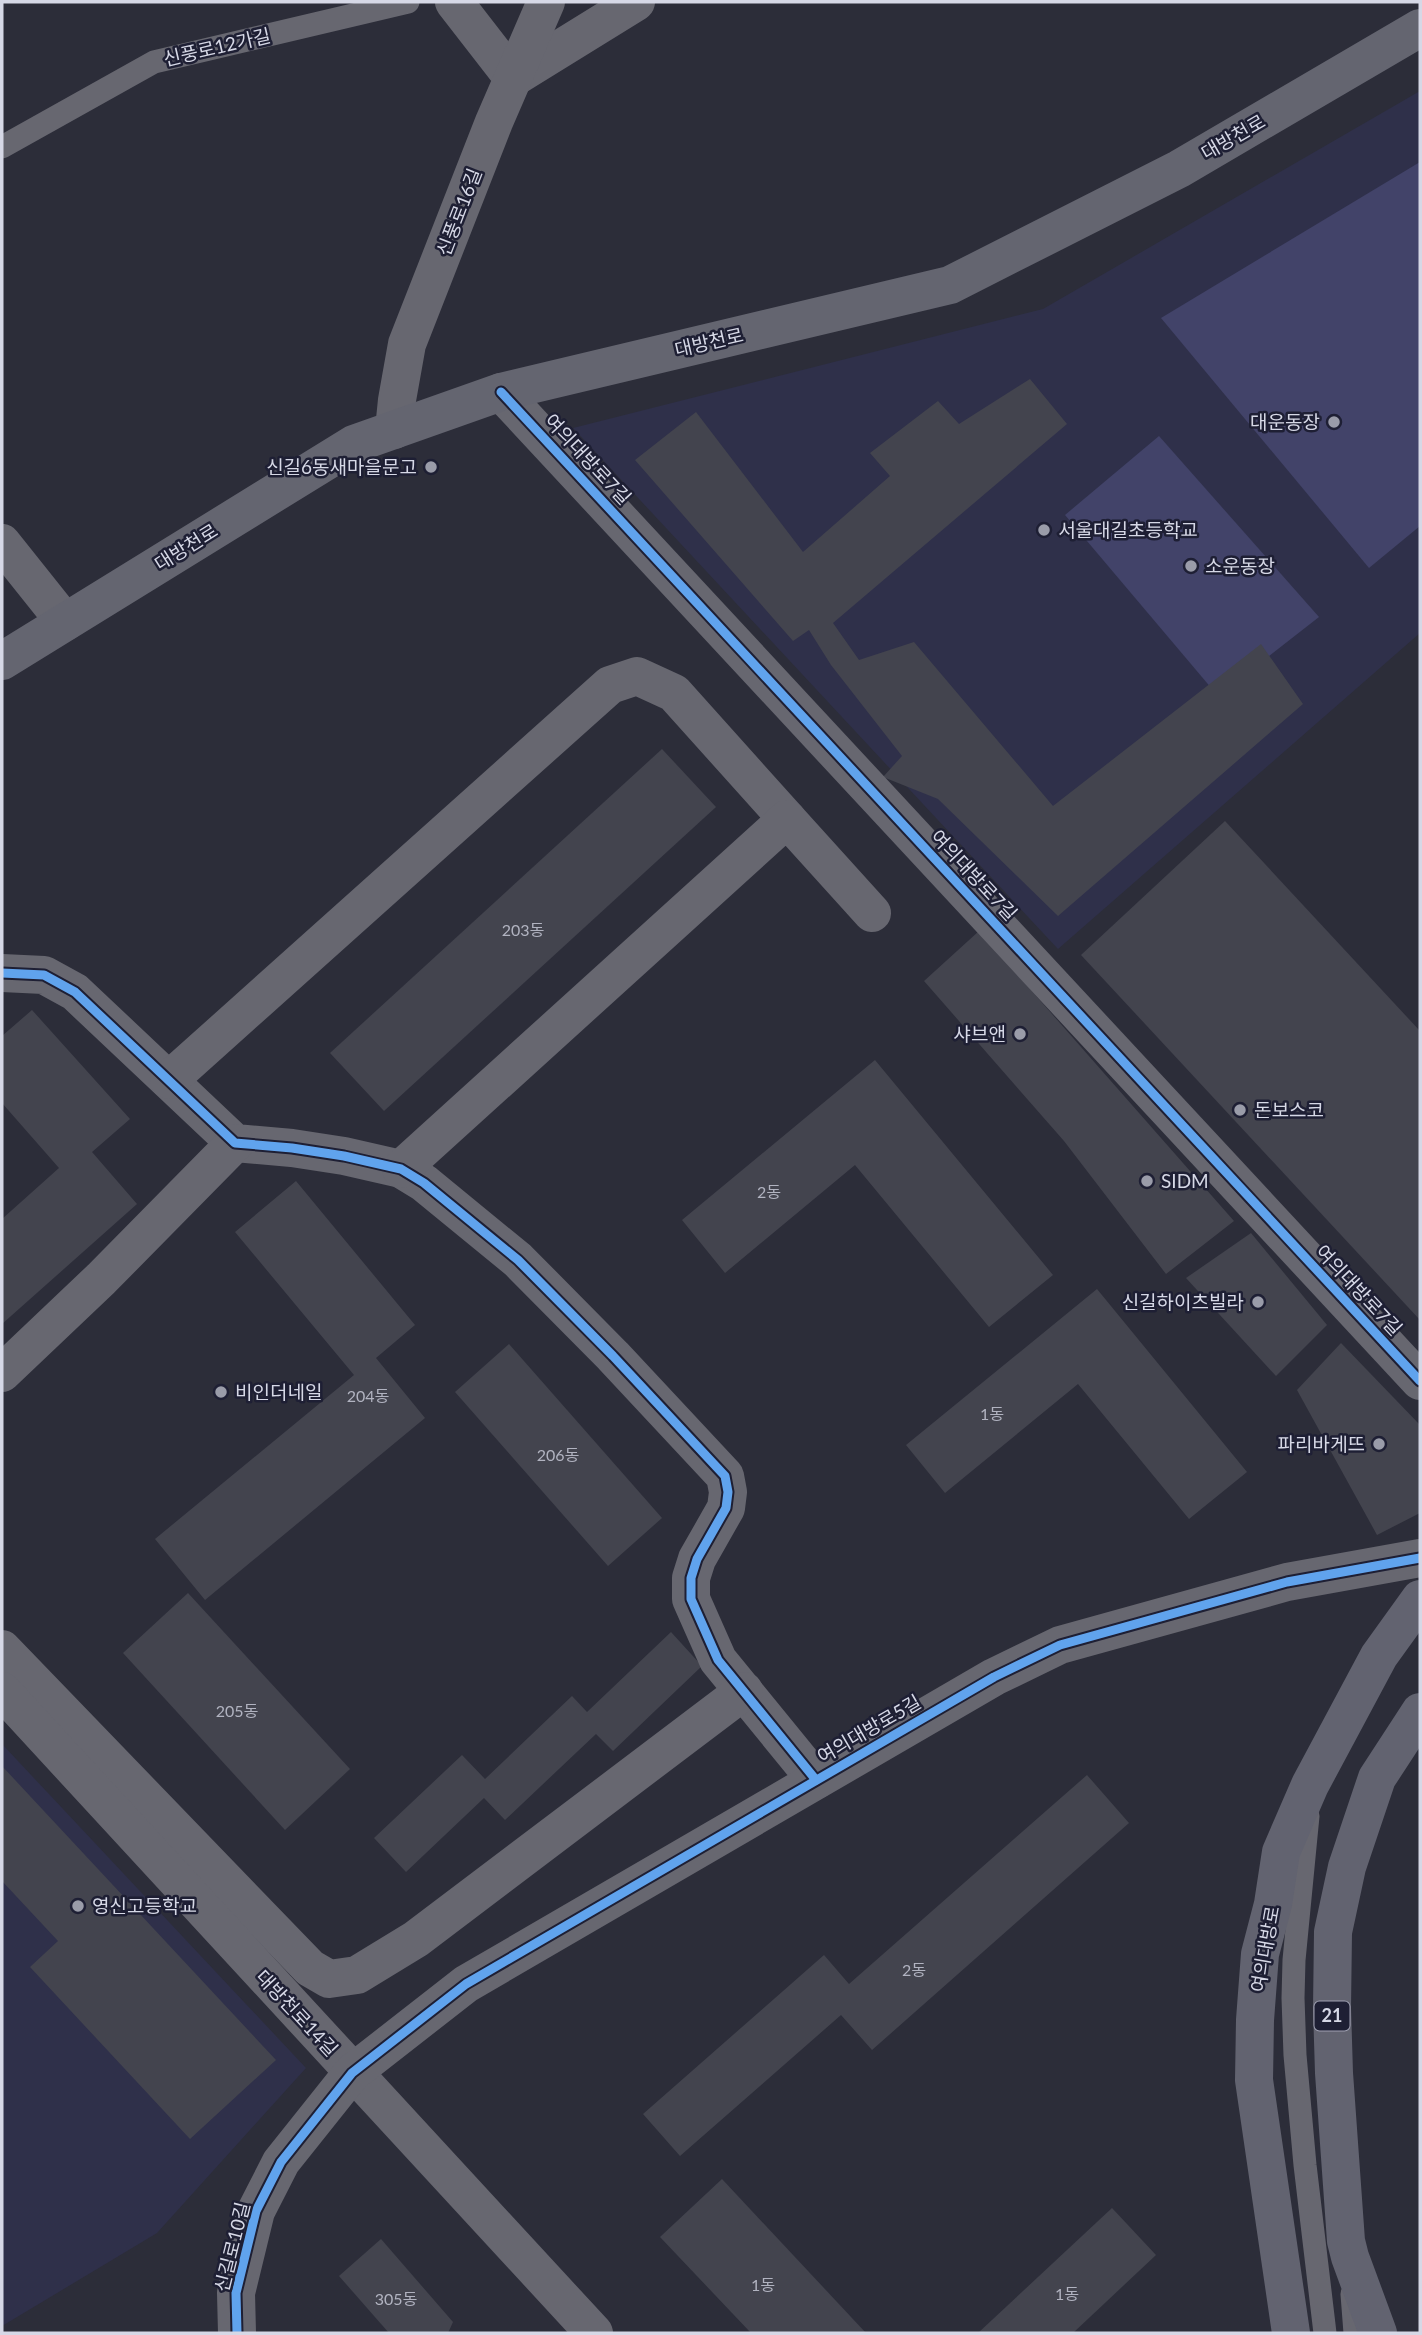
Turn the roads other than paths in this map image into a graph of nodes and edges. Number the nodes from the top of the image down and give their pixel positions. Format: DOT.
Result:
graph roads {
  1 [pos="408,2"];
  2 [pos="454,2"];
  3 [pos="546,2"];
  4 [pos="636,2"];
  5 [pos="1420,28"];
  6 [pos="513,78"];
  7 [pos="2,147"];
  8 [pos="501,392"];
  9 [pos="394,430"];
  10 [pos="2,544"];
  11 [pos="65,622"];
  12 [pos="2,661"];
  13 [pos="787,819"];
  14 [pos="872,913"];
  15 [pos="2,973"];
  16 [pos="169,1080"];
  17 [pos="236,1143"];
  18 [pos="401,1169"];
  19 [pos="2,1373"];
  20 [pos="1420,1381"];
  21 [pos="1420,1558"];
  22 [pos="1420,1599"];
  23 [pos="2,1649"];
  24 [pos="2,1691"];
  25 [pos="744,1691"];
  26 [pos="1420,1712"];
  27 [pos="816,1780"];
  28 [pos="352,2073"];
  29 [pos="1350,2257"];
  30 [pos="1296,2331"];
  31 [pos="237,2333"];
  32 [pos="594,2333"];
  33 [pos="1355,2333"];
  34 [pos="1378,2333"];
  1 -- 7 [label="lane, 신풍로12가길"];
  2 -- 6 [label="street"];
  3 -- 6 [label="street, 신풍로16길"];
  4 -- 6 [label="street"];
  5 -- 8 [label="main road, 대방천로"];
  6 -- 9 [label="street, 신풍로16길"];
  8 -- 9 [label="main road, 대방천로"];
  8 -- 20 [label="street, 여의대방로7길"];
  9 -- 11 [label="main road, 대방천로"];
  10 -- 11 [label="street"];
  11 -- 12 [label="main road, 대방천로"];
  13 -- 14 [label="street"];
  13 -- 16 [label="street"];
  13 -- 18 [label="street"];
  15 -- 16 [label="street"];
  16 -- 17 [label="street"];
  17 -- 18 [label="street"];
  17 -- 19 [label="street"];
  18 -- 25 [label="street"];
  21 -- 27 [label="street, 여의대방로5길"];
  22 -- 30 [label="main road, 여의대방로"];
  23 -- 25 [label="street"];
  24 -- 28 [label="street, 대방천로14길"];
  25 -- 27 [label="street"];
  26 -- 29 [label="main road, 21"];
  27 -- 28 [label="street, 여의대방로5길"];
  28 -- 31 [label="street, 신길로10길"];
  28 -- 32 [label="street, 대방천로14길"];
  29 -- 33 [label="lane"];
  29 -- 34 [label="main road, 21"];
}
